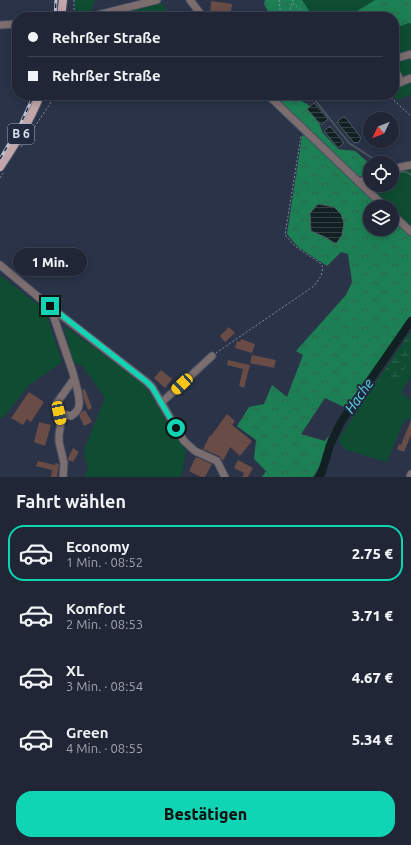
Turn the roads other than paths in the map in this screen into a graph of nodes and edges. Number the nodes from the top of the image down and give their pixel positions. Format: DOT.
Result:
graph roads {
  1 [pos="63,0"];
  2 [pos="157,0"];
  3 [pos="190,0"];
  4 [pos="62,12"];
  5 [pos="109,12"];
  6 [pos="199,12"];
  7 [pos="12,24"];
  8 [pos="0,25"];
  9 [pos="411,54"];
  10 [pos="399,58"];
  11 [pos="411,78"];
  12 [pos="399,83"];
  13 [pos="38,100"];
  14 [pos="273,100"];
  15 [pos="411,165"];
  16 [pos="399,168"];
  17 [pos="2,169"];
  18 [pos="363,181"];
  19 [pos="359,182"];
  20 [pos="378,200"];
  21 [pos="399,221"];
  22 [pos="411,232"];
  23 [pos="0,265"];
  24 [pos="50,306"];
  25 [pos="212,356"];
  26 [pos="74,379"];
  27 [pos="161,402"];
  28 [pos="59,413"];
  29 [pos="63,477"];
  30 [pos="225,477"];
  1 -- 4 [label="main road"];
  2 -- 5 [label="street"];
  3 -- 6 [label="street"];
  7 -- 8 [label="street"];
  9 -- 10 [label="street"];
  11 -- 12 [label="street"];
  13 -- 17 [label="main road, B 6"];
  14 -- 19 [label="street"];
  15 -- 16 [label="street"];
  18 -- 19 [label="street"];
  19 -- 20 [label="street"];
  21 -- 22 [label="street"];
  23 -- 24 [label="street"];
  24 -- 26 [label="street"];
  24 -- 27 [label="street"];
  25 -- 27 [label="street"];
  26 -- 28 [label="street"];
  26 -- 28 [label="street"];
  27 -- 30 [label="street"];
  28 -- 29 [label="street"];
}
